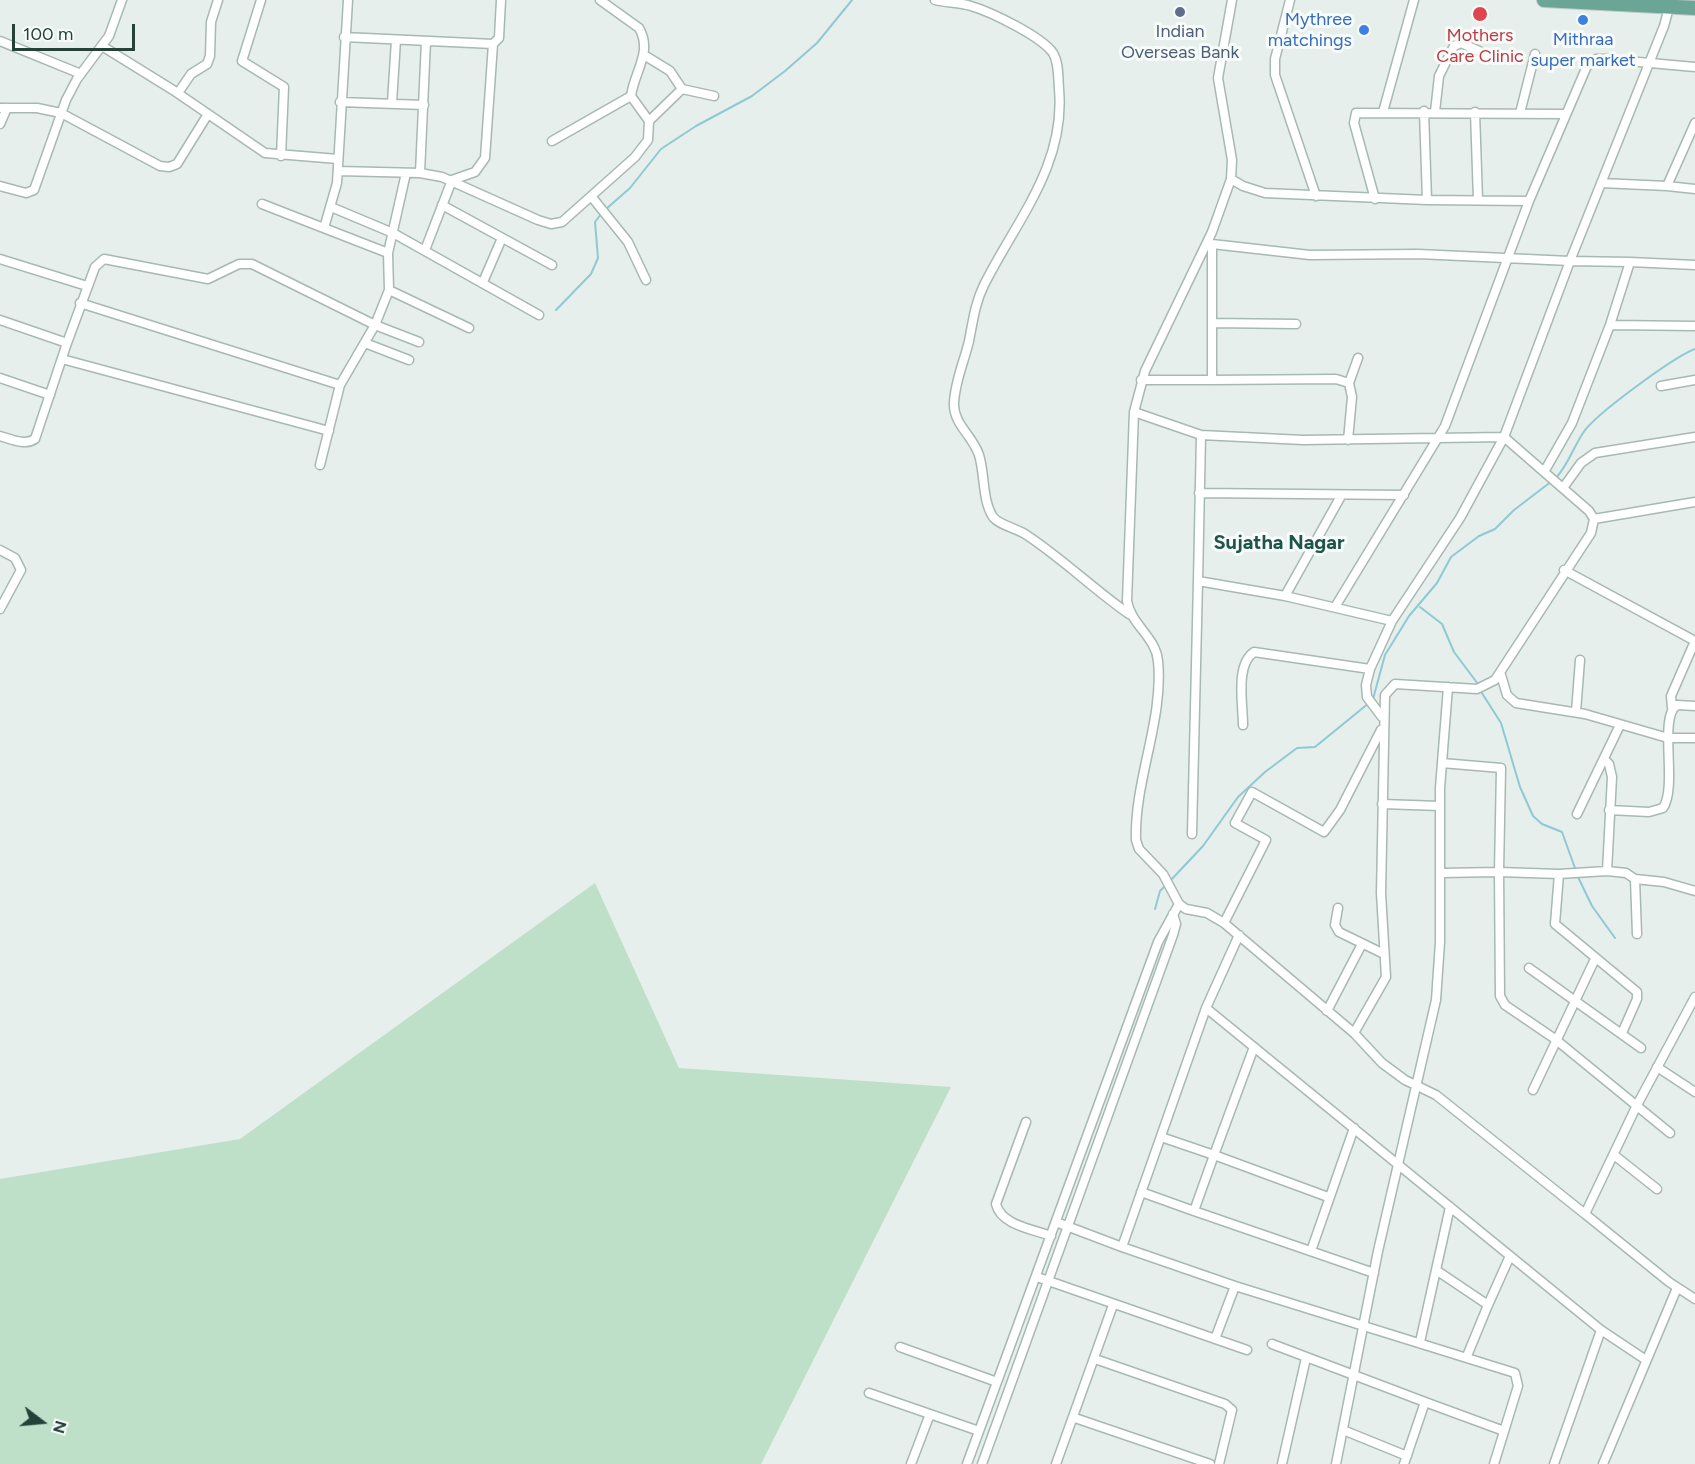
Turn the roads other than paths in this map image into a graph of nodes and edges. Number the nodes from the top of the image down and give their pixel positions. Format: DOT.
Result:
graph roads {
  1 [pos="122,0"];
  2 [pos="218,0"];
  3 [pos="261,0"];
  4 [pos="348,0"];
  5 [pos="501,0"];
  6 [pos="600,0"];
  7 [pos="935,0"];
  8 [pos="1232,0"];
  9 [pos="1290,0"];
  10 [pos="1414,0"];
  11 [pos="1544,0"];
  12 [pos="1670,4"];
  13 [pos="1695,8"];
  14 [pos="344,37"];
  15 [pos="396,40"];
  16 [pos="0,41"];
  17 [pos="426,41"];
  18 [pos="493,44"];
  19 [pos="102,46"];
  20 [pos="1535,54"];
  21 [pos="644,55"];
  22 [pos="1497,59"];
  23 [pos="1650,61"];
  24 [pos="1695,67"];
  25 [pos="81,74"];
  26 [pos="682,89"];
  27 [pos="178,93"];
  28 [pos="632,96"];
  29 [pos="714,96"];
  30 [pos="340,102"];
  31 [pos="392,103"];
  32 [pos="424,105"];
  33 [pos="3,108"];
  34 [pos="1424,111"];
  35 [pos="1383,112"];
  36 [pos="1435,112"];
  37 [pos="1475,112"];
  38 [pos="62,113"];
  39 [pos="1520,113"];
  40 [pos="208,114"];
  41 [pos="1566,114"];
  42 [pos="649,121"];
  43 [pos="1695,123"];
  44 [pos="0,124"];
  45 [pos="552,141"];
  46 [pos="281,156"];
  47 [pos="338,159"];
  48 [pos="338,171"];
  49 [pos="406,173"];
  50 [pos="420,173"];
  51 [pos="1231,178"];
  52 [pos="452,180"];
  53 [pos="1601,183"];
  54 [pos="0,186"];
  55 [pos="1667,186"];
  56 [pos="1695,189"];
  57 [pos="591,196"];
  58 [pos="1316,196"];
  59 [pos="1375,199"];
  60 [pos="1478,200"];
  61 [pos="1427,201"];
  62 [pos="1529,201"];
  63 [pos="262,204"];
  64 [pos="442,205"];
  65 [pos="331,207"];
  66 [pos="324,228"];
  67 [pos="393,233"];
  68 [pos="502,238"];
  69 [pos="1209,244"];
  70 [pos="426,250"];
  71 [pos="388,253"];
  72 [pos="1507,258"];
  73 [pos="0,259"];
  74 [pos="1570,261"];
  75 [pos="1630,262"];
  76 [pos="552,265"];
  77 [pos="1695,265"];
  78 [pos="646,280"];
  79 [pos="483,282"];
  80 [pos="87,286"];
  81 [pos="389,290"];
  82 [pos="80,303"];
  83 [pos="539,315"];
  84 [pos="0,320"];
  85 [pos="1212,323"];
  86 [pos="1296,324"];
  87 [pos="375,325"];
  88 [pos="1610,325"];
  89 [pos="1695,326"];
  90 [pos="469,328"];
  91 [pos="418,342"];
  92 [pos="67,343"];
  93 [pos="365,343"];
  94 [pos="1358,358"];
  95 [pos="62,359"];
  96 [pos="409,360"];
  97 [pos="0,378"];
  98 [pos="1141,380"];
  99 [pos="1212,380"];
  100 [pos="1695,380"];
  101 [pos="1349,383"];
  102 [pos="340,385"];
  103 [pos="1661,386"];
  104 [pos="50,395"];
  105 [pos="1134,412"];
  106 [pos="329,431"];
  107 [pos="1201,435"];
  108 [pos="0,436"];
  109 [pos="1504,437"];
  110 [pos="1695,437"];
  111 [pos="1348,440"];
  112 [pos="1437,440"];
  113 [pos="320,465"];
  114 [pos="1545,473"];
  115 [pos="1561,486"];
  116 [pos="1199,493"];
  117 [pos="1404,495"];
  118 [pos="1341,496"];
  119 [pos="1695,502"];
  120 [pos="1594,519"];
  121 [pos="0,550"];
  122 [pos="1564,570"];
  123 [pos="1198,581"];
  124 [pos="1285,596"];
  125 [pos="1335,607"];
  126 [pos="0,609"];
  127 [pos="1129,614"];
  128 [pos="1392,621"];
  129 [pos="1695,641"];
  130 [pos="1580,660"];
  131 [pos="1370,669"];
  132 [pos="1501,675"];
  133 [pos="1448,687"];
  134 [pos="1695,706"];
  135 [pos="1672,708"];
  136 [pos="1576,712"];
  137 [pos="1382,717"];
  138 [pos="1243,724"];
  139 [pos="1620,725"];
  140 [pos="1382,729"];
  141 [pos="1668,738"];
  142 [pos="1695,738"];
  143 [pos="1604,759"];
  144 [pos="1442,763"];
  145 [pos="1382,804"];
  146 [pos="1440,807"];
  147 [pos="1609,810"];
  148 [pos="1577,814"];
  149 [pos="1192,834"];
  150 [pos="1607,871"];
  151 [pos="1441,873"];
  152 [pos="1499,873"];
  153 [pos="1559,874"];
  154 [pos="1635,879"];
  155 [pos="1695,891"];
  156 [pos="1179,904"];
  157 [pos="1338,908"];
  158 [pos="1173,914"];
  159 [pos="1224,922"];
  160 [pos="1637,934"];
  161 [pos="1239,935"];
  162 [pos="1362,944"];
  163 [pos="1384,954"];
  164 [pos="1595,959"];
  165 [pos="1529,968"];
  166 [pos="1695,997"];
  167 [pos="1575,999"];
  168 [pos="1206,1008"];
  169 [pos="1327,1011"];
  170 [pos="1354,1033"];
  171 [pos="1622,1033"];
  172 [pos="1556,1039"];
  173 [pos="1254,1047"];
  174 [pos="1641,1048"];
  175 [pos="1657,1067"];
  176 [pos="1416,1085"];
  177 [pos="1533,1090"];
  178 [pos="1695,1092"];
  179 [pos="1637,1105"];
  180 [pos="1026,1122"];
  181 [pos="1354,1128"];
  182 [pos="1670,1133"];
  183 [pos="1161,1137"];
  184 [pos="1214,1155"];
  185 [pos="1614,1155"];
  186 [pos="1397,1164"];
  187 [pos="1657,1189"];
  188 [pos="1141,1192"];
  189 [pos="1328,1197"];
  190 [pos="1450,1207"];
  191 [pos="1194,1211"];
  192 [pos="1585,1214"];
  193 [pos="1056,1222"];
  194 [pos="1067,1226"];
  195 [pos="1051,1236"];
  196 [pos="1122,1247"];
  197 [pos="1311,1251"];
  198 [pos="1510,1256"];
  199 [pos="1436,1270"];
  200 [pos="1374,1274"];
  201 [pos="1037,1277"];
  202 [pos="1048,1281"];
  203 [pos="1235,1286"];
  204 [pos="1677,1288"];
  205 [pos="1695,1299"];
  206 [pos="1113,1305"];
  207 [pos="1488,1305"];
  208 [pos="1364,1327"];
  209 [pos="1601,1330"];
  210 [pos="1215,1339"];
  211 [pos="1420,1342"];
  212 [pos="1272,1344"];
  213 [pos="900,1347"];
  214 [pos="1246,1350"];
  215 [pos="1467,1356"];
  216 [pos="1306,1358"];
  217 [pos="1095,1359"];
  218 [pos="1646,1360"];
  219 [pos="1355,1374"];
  220 [pos="997,1382"];
  221 [pos="869,1393"];
  222 [pos="1425,1402"];
  223 [pos="930,1414"];
  224 [pos="1075,1418"];
  225 [pos="1343,1430"];
  226 [pos="979,1431"];
  227 [pos="1504,1431"];
  228 [pos="974,1445"];
  229 [pos="988,1449"];
  230 [pos="1405,1460"];
  231 [pos="910,1464"];
  232 [pos="967,1464"];
  233 [pos="982,1464"];
  234 [pos="1056,1464"];
  235 [pos="1210,1464"];
  236 [pos="1219,1464"];
  237 [pos="1282,1464"];
  238 [pos="1336,1464"];
  239 [pos="1494,1464"];
  240 [pos="1554,1464"];
  241 [pos="1603,1464"];
  1 -- 19 [label="street"];
  2 -- 27 [label="street"];
  3 -- 46 [label="street"];
  4 -- 14 [label="street"];
  5 -- 18 [label="street"];
  6 -- 21 [label="street"];
  7 -- 127 [label="street"];
  8 -- 51 [label="street"];
  9 -- 58 [label="street"];
  10 -- 35 [label="street"];
  11 -- 12 [label="main road"];
  12 -- 13 [label="main road"];
  12 -- 23 [label="street"];
  14 -- 15 [label="street"];
  14 -- 30 [label="street"];
  15 -- 17 [label="street"];
  15 -- 31 [label="street"];
  16 -- 25 [label="street"];
  17 -- 18 [label="street"];
  17 -- 32 [label="street"];
  18 -- 52 [label="street"];
  19 -- 25 [label="street"];
  19 -- 27 [label="street"];
  20 -- 39 [label="street"];
  21 -- 26 [label="street"];
  21 -- 28 [label="street"];
  22 -- 36 [label="street"];
  23 -- 24 [label="street"];
  23 -- 41 [label="street"];
  23 -- 53 [label="street"];
  25 -- 38 [label="street"];
  26 -- 29 [label="street"];
  26 -- 42 [label="street"];
  27 -- 40 [label="street"];
  28 -- 42 [label="street"];
  28 -- 45 [label="street"];
  30 -- 31 [label="street"];
  30 -- 47 [label="street"];
  31 -- 32 [label="street"];
  32 -- 50 [label="street"];
  33 -- 38 [label="street"];
  33 -- 44 [label="street"];
  34 -- 35 [label="street"];
  34 -- 36 [label="street"];
  34 -- 61 [label="street"];
  35 -- 59 [label="street"];
  36 -- 37 [label="street"];
  37 -- 39 [label="street"];
  37 -- 60 [label="street"];
  38 -- 40 [label="street"];
  38 -- 54 [label="street"];
  39 -- 41 [label="street"];
  40 -- 46 [label="street"];
  41 -- 62 [label="street"];
  42 -- 57 [label="street"];
  43 -- 55 [label="street"];
  46 -- 47 [label="street"];
  47 -- 48 [label="street"];
  48 -- 49 [label="street"];
  48 -- 65 [label="street"];
  49 -- 50 [label="street"];
  49 -- 67 [label="street"];
  50 -- 52 [label="street"];
  51 -- 58 [label="street"];
  51 -- 69 [label="street"];
  52 -- 57 [label="street"];
  52 -- 64 [label="street"];
  53 -- 55 [label="street"];
  53 -- 74 [label="street"];
  55 -- 56 [label="street"];
  57 -- 78 [label="street"];
  58 -- 59 [label="street"];
  59 -- 61 [label="street"];
  60 -- 61 [label="street"];
  60 -- 62 [label="street"];
  62 -- 72 [label="street"];
  63 -- 66 [label="street"];
  64 -- 68 [label="street"];
  64 -- 70 [label="street"];
  65 -- 66 [label="street"];
  65 -- 67 [label="street"];
  66 -- 71 [label="street"];
  67 -- 70 [label="street"];
  67 -- 71 [label="street"];
  68 -- 76 [label="street"];
  68 -- 79 [label="street"];
  69 -- 72 [label="street"];
  69 -- 85 [label="street"];
  69 -- 98 [label="street"];
  70 -- 79 [label="street"];
  71 -- 81 [label="street"];
  72 -- 74 [label="street"];
  72 -- 112 [label="street"];
  73 -- 80 [label="street"];
  74 -- 75 [label="street"];
  74 -- 109 [label="street"];
  75 -- 77 [label="street"];
  75 -- 88 [label="street"];
  79 -- 83 [label="street"];
  80 -- 82 [label="street"];
  80 -- 87 [label="street"];
  81 -- 87 [label="street"];
  81 -- 90 [label="street"];
  82 -- 92 [label="street"];
  82 -- 102 [label="street"];
  84 -- 92 [label="street"];
  85 -- 86 [label="street"];
  85 -- 99 [label="street"];
  87 -- 91 [label="street"];
  87 -- 93 [label="street"];
  88 -- 89 [label="street"];
  88 -- 114 [label="street"];
  92 -- 95 [label="street"];
  93 -- 96 [label="street"];
  93 -- 102 [label="street"];
  94 -- 101 [label="street"];
  95 -- 104 [label="street"];
  95 -- 106 [label="street"];
  97 -- 104 [label="street"];
  98 -- 99 [label="street"];
  98 -- 105 [label="street"];
  99 -- 101 [label="street"];
  100 -- 103 [label="street"];
  101 -- 111 [label="street"];
  102 -- 106 [label="street"];
  104 -- 108 [label="street"];
  105 -- 107 [label="street"];
  105 -- 127 [label="street"];
  106 -- 113 [label="street"];
  107 -- 111 [label="street"];
  107 -- 116 [label="street"];
  109 -- 112 [label="street"];
  109 -- 114 [label="street"];
  109 -- 128 [label="street"];
  110 -- 115 [label="street"];
  111 -- 112 [label="street"];
  112 -- 117 [label="street"];
  114 -- 115 [label="street"];
  115 -- 120 [label="street"];
  116 -- 118 [label="street"];
  116 -- 123 [label="street"];
  117 -- 118 [label="street"];
  117 -- 125 [label="street"];
  118 -- 124 [label="street"];
  119 -- 120 [label="street"];
  120 -- 122 [label="street"];
  121 -- 126 [label="street"];
  122 -- 129 [label="street"];
  122 -- 132 [label="street"];
  123 -- 124 [label="street"];
  123 -- 149 [label="street"];
  124 -- 125 [label="street"];
  125 -- 128 [label="street"];
  127 -- 156 [label="street"];
  128 -- 131 [label="street"];
  129 -- 135 [label="street"];
  130 -- 136 [label="street"];
  131 -- 137 [label="street"];
  131 -- 138 [label="street"];
  132 -- 133 [label="street"];
  132 -- 136 [label="street"];
  133 -- 137 [label="street"];
  133 -- 144 [label="street"];
  134 -- 135 [label="street"];
  135 -- 141 [label="street"];
  136 -- 139 [label="street"];
  137 -- 140 [label="street"];
  139 -- 141 [label="street"];
  139 -- 143 [label="street"];
  140 -- 145 [label="street"];
  140 -- 159 [label="street"];
  141 -- 142 [label="street"];
  141 -- 147 [label="street"];
  143 -- 147 [label="street"];
  143 -- 148 [label="street"];
  144 -- 146 [label="street"];
  144 -- 152 [label="street"];
  145 -- 146 [label="street"];
  145 -- 163 [label="street"];
  146 -- 151 [label="street"];
  147 -- 150 [label="street"];
  150 -- 153 [label="street"];
  150 -- 154 [label="street"];
  151 -- 152 [label="street"];
  151 -- 176 [label="street"];
  152 -- 153 [label="street"];
  152 -- 172 [label="street"];
  153 -- 164 [label="street"];
  154 -- 155 [label="street"];
  154 -- 160 [label="street"];
  156 -- 158 [label="street"];
  156 -- 159 [label="street"];
  157 -- 162 [label="street"];
  158 -- 193 [label="street"];
  158 -- 194 [label="street"];
  159 -- 161 [label="street"];
  161 -- 168 [label="street"];
  161 -- 169 [label="street"];
  162 -- 163 [label="street"];
  162 -- 169 [label="street"];
  163 -- 170 [label="street"];
  164 -- 167 [label="street"];
  164 -- 171 [label="street"];
  165 -- 167 [label="street"];
  166 -- 175 [label="street"];
  167 -- 171 [label="street"];
  167 -- 172 [label="street"];
  168 -- 173 [label="street"];
  168 -- 183 [label="street"];
  169 -- 170 [label="street"];
  170 -- 176 [label="street"];
  171 -- 174 [label="street"];
  172 -- 177 [label="street"];
  172 -- 179 [label="street"];
  173 -- 181 [label="street"];
  173 -- 184 [label="street"];
  175 -- 178 [label="street"];
  175 -- 179 [label="street"];
  176 -- 186 [label="street"];
  176 -- 192 [label="street"];
  179 -- 182 [label="street"];
  179 -- 185 [label="street"];
  180 -- 195 [label="street"];
  181 -- 186 [label="street"];
  181 -- 189 [label="street"];
  183 -- 184 [label="street"];
  183 -- 188 [label="street"];
  184 -- 189 [label="street"];
  184 -- 191 [label="street"];
  185 -- 187 [label="street"];
  185 -- 192 [label="street"];
  186 -- 190 [label="street"];
  186 -- 200 [label="street"];
  188 -- 191 [label="street"];
  188 -- 196 [label="street"];
  189 -- 197 [label="street"];
  190 -- 198 [label="street"];
  190 -- 199 [label="street"];
  191 -- 197 [label="street"];
  192 -- 204 [label="street"];
  193 -- 194 [label="street"];
  193 -- 195 [label="street"];
  194 -- 196 [label="street"];
  194 -- 202 [label="street"];
  195 -- 201 [label="street"];
  196 -- 203 [label="street"];
  197 -- 200 [label="street"];
  198 -- 207 [label="street"];
  198 -- 209 [label="street"];
  199 -- 207 [label="street"];
  199 -- 211 [label="street"];
  200 -- 208 [label="street"];
  201 -- 202 [label="street"];
  201 -- 220 [label="street"];
  202 -- 206 [label="street"];
  202 -- 229 [label="street"];
  203 -- 208 [label="street"];
  203 -- 210 [label="street"];
  204 -- 205 [label="street"];
  204 -- 218 [label="street"];
  206 -- 210 [label="street"];
  206 -- 217 [label="street"];
  207 -- 215 [label="street"];
  208 -- 211 [label="street"];
  208 -- 219 [label="street"];
  209 -- 218 [label="street"];
  209 -- 240 [label="street"];
  210 -- 214 [label="street"];
  211 -- 215 [label="street"];
  212 -- 216 [label="street"];
  213 -- 220 [label="street"];
  215 -- 227 [label="street"];
  216 -- 219 [label="street"];
  216 -- 237 [label="street"];
  217 -- 224 [label="street"];
  217 -- 236 [label="street"];
  218 -- 241 [label="street"];
  219 -- 222 [label="street"];
  219 -- 225 [label="street"];
  220 -- 226 [label="street"];
  221 -- 223 [label="street"];
  222 -- 227 [label="street"];
  222 -- 230 [label="street"];
  223 -- 226 [label="street"];
  223 -- 231 [label="street"];
  224 -- 234 [label="street"];
  224 -- 235 [label="street"];
  225 -- 230 [label="street"];
  225 -- 238 [label="street"];
  226 -- 228 [label="street"];
  227 -- 239 [label="street"];
  228 -- 229 [label="street"];
  228 -- 232 [label="street"];
  229 -- 233 [label="street"];
}
